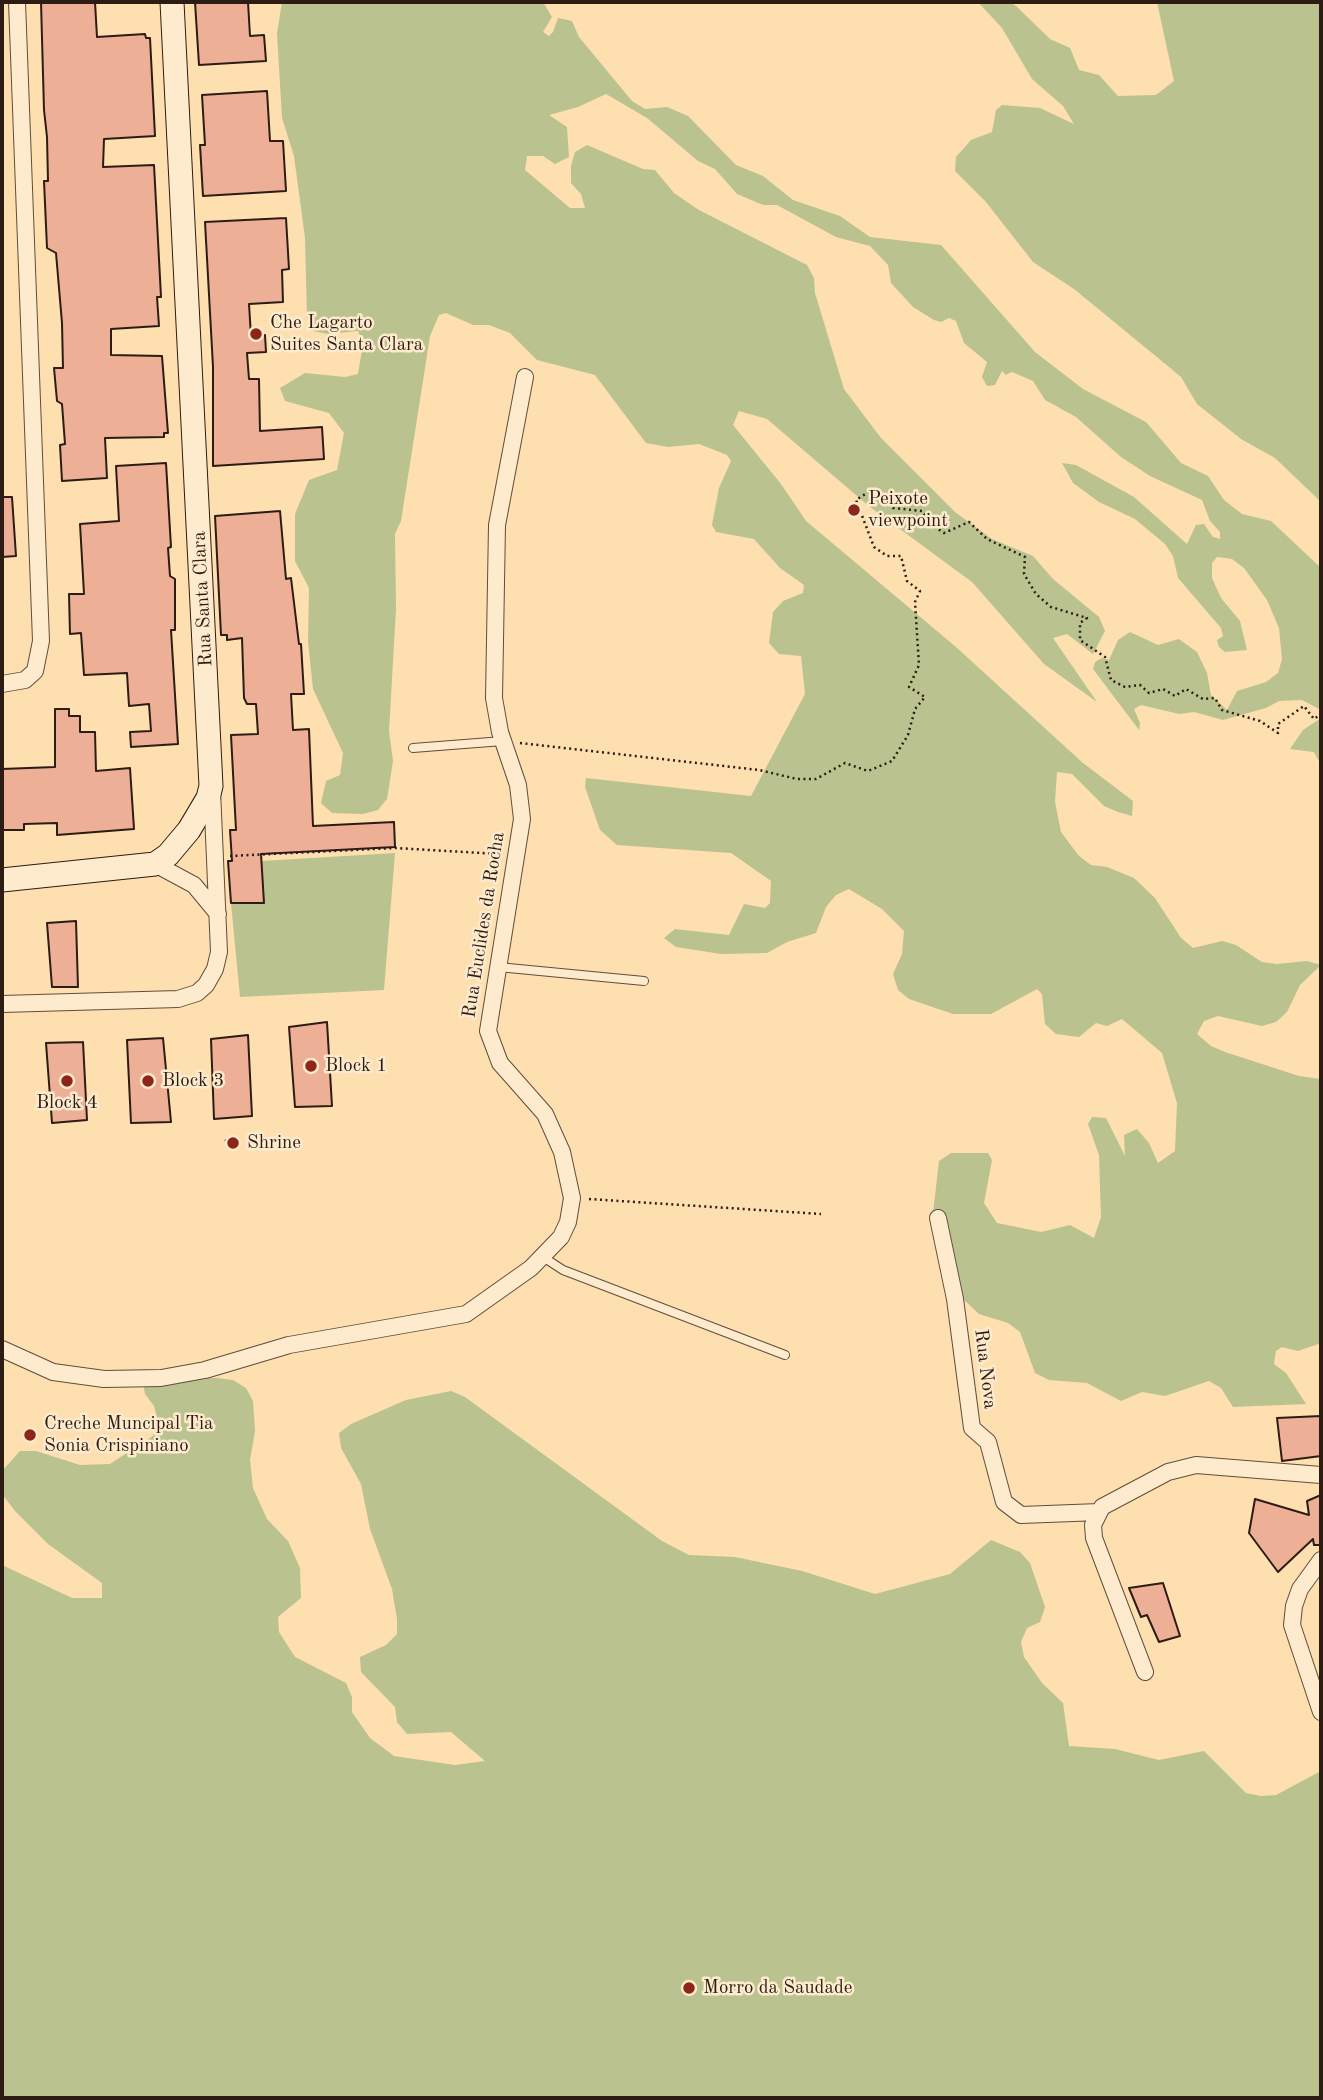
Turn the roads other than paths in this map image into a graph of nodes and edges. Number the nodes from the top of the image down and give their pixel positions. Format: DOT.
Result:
graph roads {
  1 [pos="16,2"];
  2 [pos="172,2"];
  3 [pos="20,51"];
  4 [pos="2,52"];
  5 [pos="525,377"];
  6 [pos="2,684"];
  7 [pos="503,741"];
  8 [pos="413,748"];
  9 [pos="211,786"];
  10 [pos="155,864"];
  11 [pos="2,880"];
  12 [pos="219,916"];
  13 [pos="498,967"];
  14 [pos="644,981"];
  15 [pos="2,1004"];
  16 [pos="938,1219"];
  17 [pos="543,1257"];
  18 [pos="2,1349"];
  19 [pos="785,1356"];
  20 [pos="1321,1475"];
  21 [pos="1099,1512"];
  22 [pos="1321,1560"];
  23 [pos="1145,1672"];
  24 [pos="1321,1712"];
  1 -- 3 [label="street"];
  2 -- 9 [label="main road, Rua Santa Clara"];
  3 -- 4 [label="street"];
  3 -- 6 [label="street"];
  5 -- 7 [label="street, Rua Euclides da Rocha"];
  7 -- 8 [label="lane"];
  7 -- 13 [label="street, Rua Euclides da Rocha"];
  9 -- 10 [label="main road"];
  9 -- 12 [label="street, Rua Santa Clara"];
  10 -- 11 [label="main road"];
  10 -- 12 [label="street"];
  12 -- 15 [label="street, Rua Santa Clara"];
  13 -- 14 [label="lane"];
  13 -- 17 [label="street, Rua Euclides da Rocha"];
  16 -- 21 [label="street, Rua Nova"];
  17 -- 18 [label="street, Rua Euclides da Rocha"];
  17 -- 19 [label="lane"];
  20 -- 21 [label="street"];
  21 -- 23 [label="street"];
  22 -- 24 [label="street"];
}
